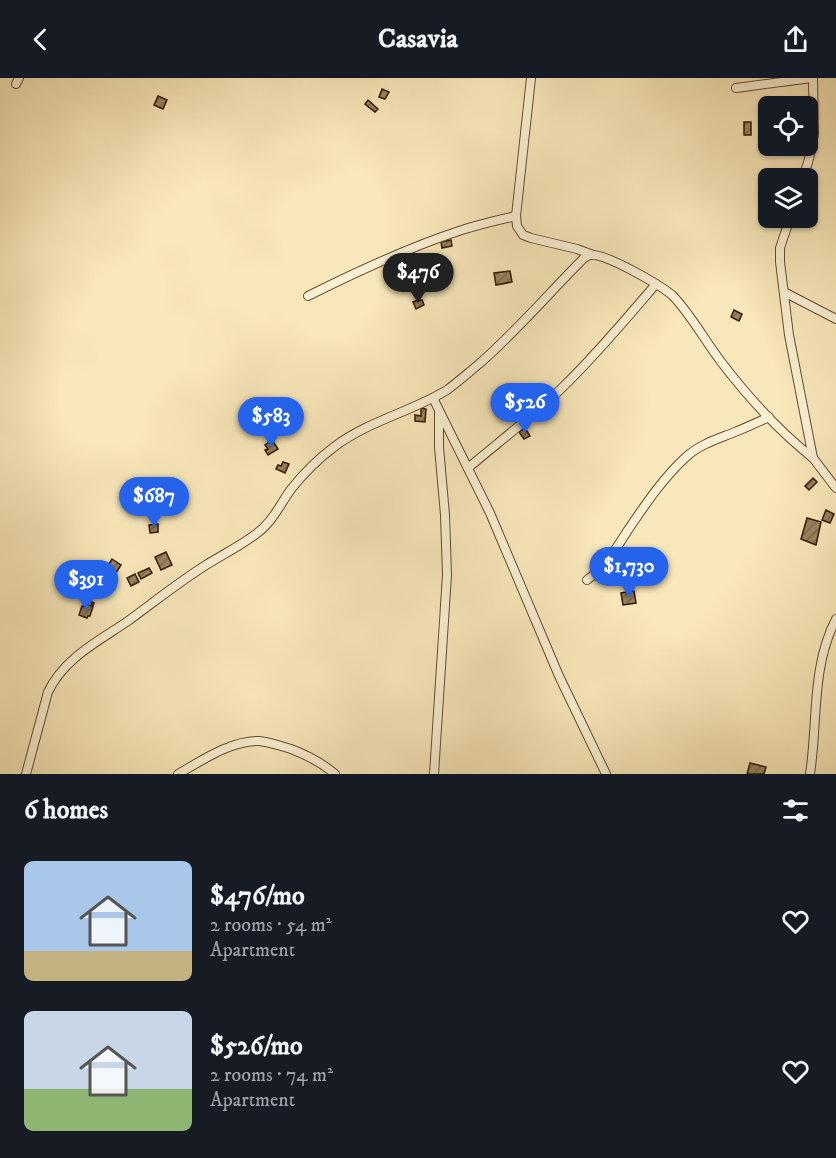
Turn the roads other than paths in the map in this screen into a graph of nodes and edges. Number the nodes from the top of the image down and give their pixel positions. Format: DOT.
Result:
graph roads {
  1 [pos="531,78"];
  2 [pos="812,78"];
  3 [pos="736,88"];
  4 [pos="806,168"];
  5 [pos="516,216"];
  6 [pos="787,228"];
  7 [pos="593,255"];
  8 [pos="656,284"];
  9 [pos="784,292"];
  10 [pos="308,296"];
  11 [pos="836,319"];
  12 [pos="433,398"];
  13 [pos="439,409"];
  14 [pos="769,417"];
  15 [pos="813,458"];
  16 [pos="468,468"];
  17 [pos="836,488"];
  18 [pos="587,580"];
  19 [pos="836,619"];
  20 [pos="26,774"];
  21 [pos="178,774"];
  22 [pos="335,774"];
  23 [pos="434,774"];
  24 [pos="606,774"];
  25 [pos="810,774"];
  1 -- 5 [label="street"];
  2 -- 3 [label="street"];
  2 -- 4 [label="street"];
  5 -- 7 [label="street"];
  5 -- 10 [label="street"];
  6 -- 9 [label="street"];
  7 -- 8 [label="street"];
  7 -- 12 [label="street"];
  8 -- 14 [label="street"];
  8 -- 16 [label="street"];
  9 -- 11 [label="street"];
  9 -- 15 [label="street"];
  12 -- 13 [label="street"];
  12 -- 20 [label="street"];
  13 -- 16 [label="street"];
  13 -- 23 [label="street"];
  14 -- 15 [label="street"];
  14 -- 18 [label="street"];
  15 -- 17 [label="street"];
  16 -- 24 [label="street"];
  19 -- 25 [label="street"];
  21 -- 22 [label="street"];
}
